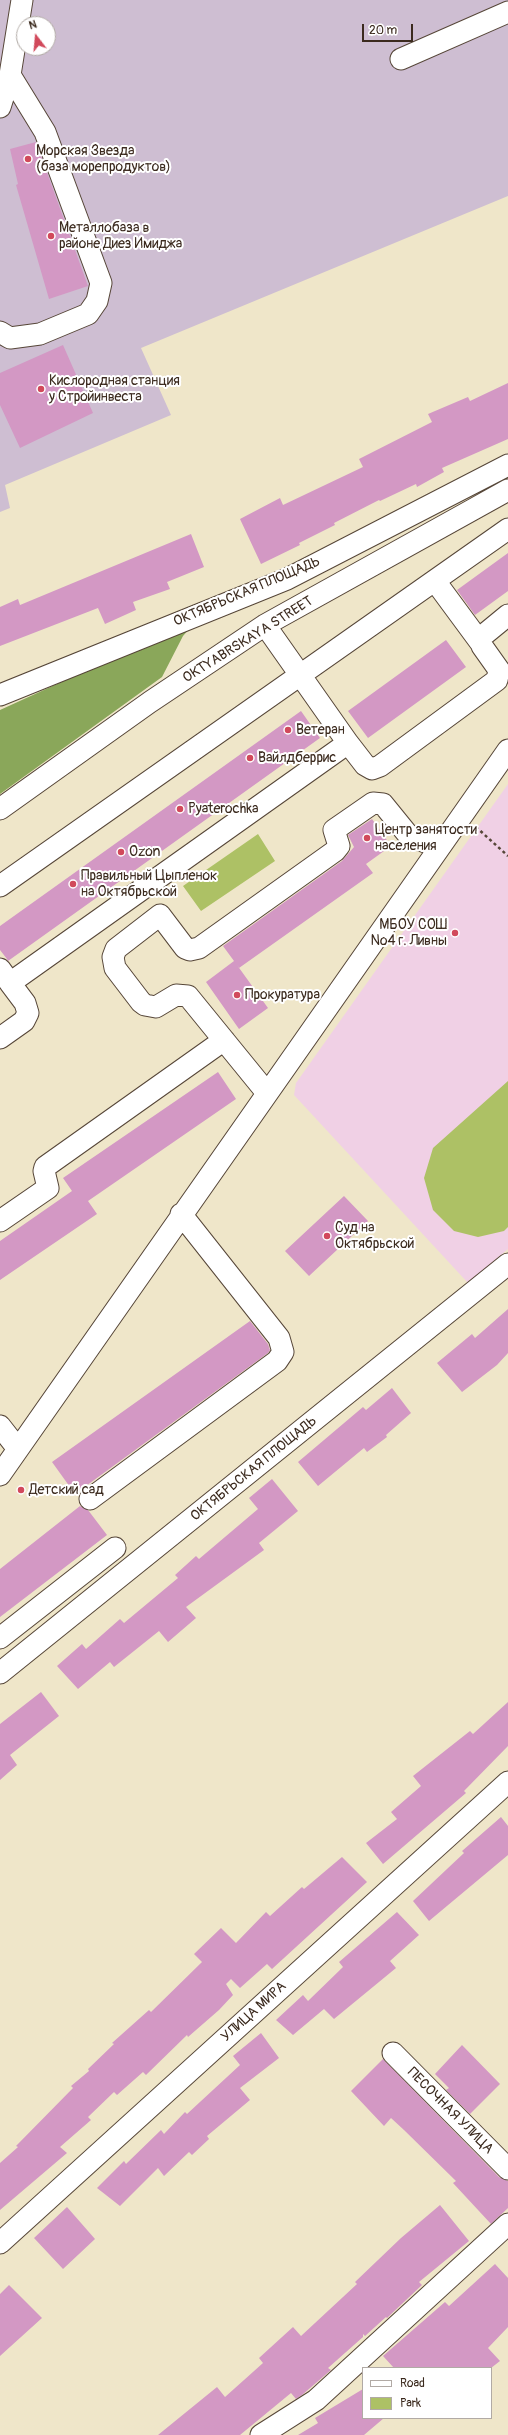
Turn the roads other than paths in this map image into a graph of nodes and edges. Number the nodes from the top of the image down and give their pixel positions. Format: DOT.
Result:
graph roads {
  1 [pos="22,0"];
  2 [pos="508,12"];
  3 [pos="401,59"];
  4 [pos="10,75"];
  5 [pos="0,107"];
  6 [pos="0,332"];
  7 [pos="508,465"];
  8 [pos="508,490"];
  9 [pos="508,529"];
  10 [pos="435,581"];
  11 [pos="508,615"];
  12 [pos="265,625"];
  13 [pos="480,642"];
  14 [pos="300,674"];
  15 [pos="0,695"];
  16 [pos="348,743"];
  17 [pos="508,750"];
  18 [pos="0,809"];
  19 [pos="440,847"];
  20 [pos="0,886"];
  21 [pos="142,891"];
  22 [pos="160,915"];
  23 [pos="5,976"];
  24 [pos="0,1038"];
  25 [pos="224,1040"];
  26 [pos="267,1093"];
  27 [pos="181,1214"];
  28 [pos="0,1221"];
  29 [pos="508,1264"];
  30 [pos="0,1426"];
  31 [pos="18,1449"];
  32 [pos="0,1475"];
  33 [pos="90,1499"];
  34 [pos="115,1548"];
  35 [pos="0,1638"];
  36 [pos="0,1673"];
  37 [pos="508,1782"];
  38 [pos="393,2052"];
  39 [pos="508,2169"];
  40 [pos="508,2224"];
  41 [pos="0,2243"];
  42 [pos="261,2435"];
  1 -- 4 [label="street"];
  2 -- 3 [label="street"];
  4 -- 5 [label="street"];
  4 -- 6 [label="street"];
  7 -- 15 [label="street, ОКТЯБРЬСКАЯ ПЛОЩАДЬ"];
  8 -- 12 [label="street, OKTYABRSKAYA STREET"];
  9 -- 10 [label="street"];
  10 -- 13 [label="street"];
  10 -- 14 [label="street"];
  11 -- 13 [label="street"];
  12 -- 14 [label="street"];
  12 -- 18 [label="street, OKTYABRSKAYA STREET"];
  13 -- 16 [label="street"];
  14 -- 16 [label="street"];
  14 -- 20 [label="street"];
  16 -- 21 [label="street"];
  17 -- 19 [label="street"];
  19 -- 22 [label="street"];
  19 -- 26 [label="street"];
  21 -- 22 [label="street"];
  21 -- 23 [label="street"];
  22 -- 25 [label="street"];
  23 -- 24 [label="street"];
  25 -- 26 [label="street"];
  25 -- 28 [label="street"];
  26 -- 27 [label="street"];
  27 -- 31 [label="street"];
  27 -- 33 [label="street"];
  29 -- 36 [label="street, ОКТЯБРЬСКАЯ ПЛОЩАДЬ"];
  30 -- 31 [label="street"];
  31 -- 32 [label="street"];
  34 -- 35 [label="street"];
  37 -- 41 [label="street, УЛИЦА МИРА"];
  38 -- 39 [label="street, ПЕСОЧНАЯ УЛИЦА"];
  40 -- 42 [label="street"];
}
